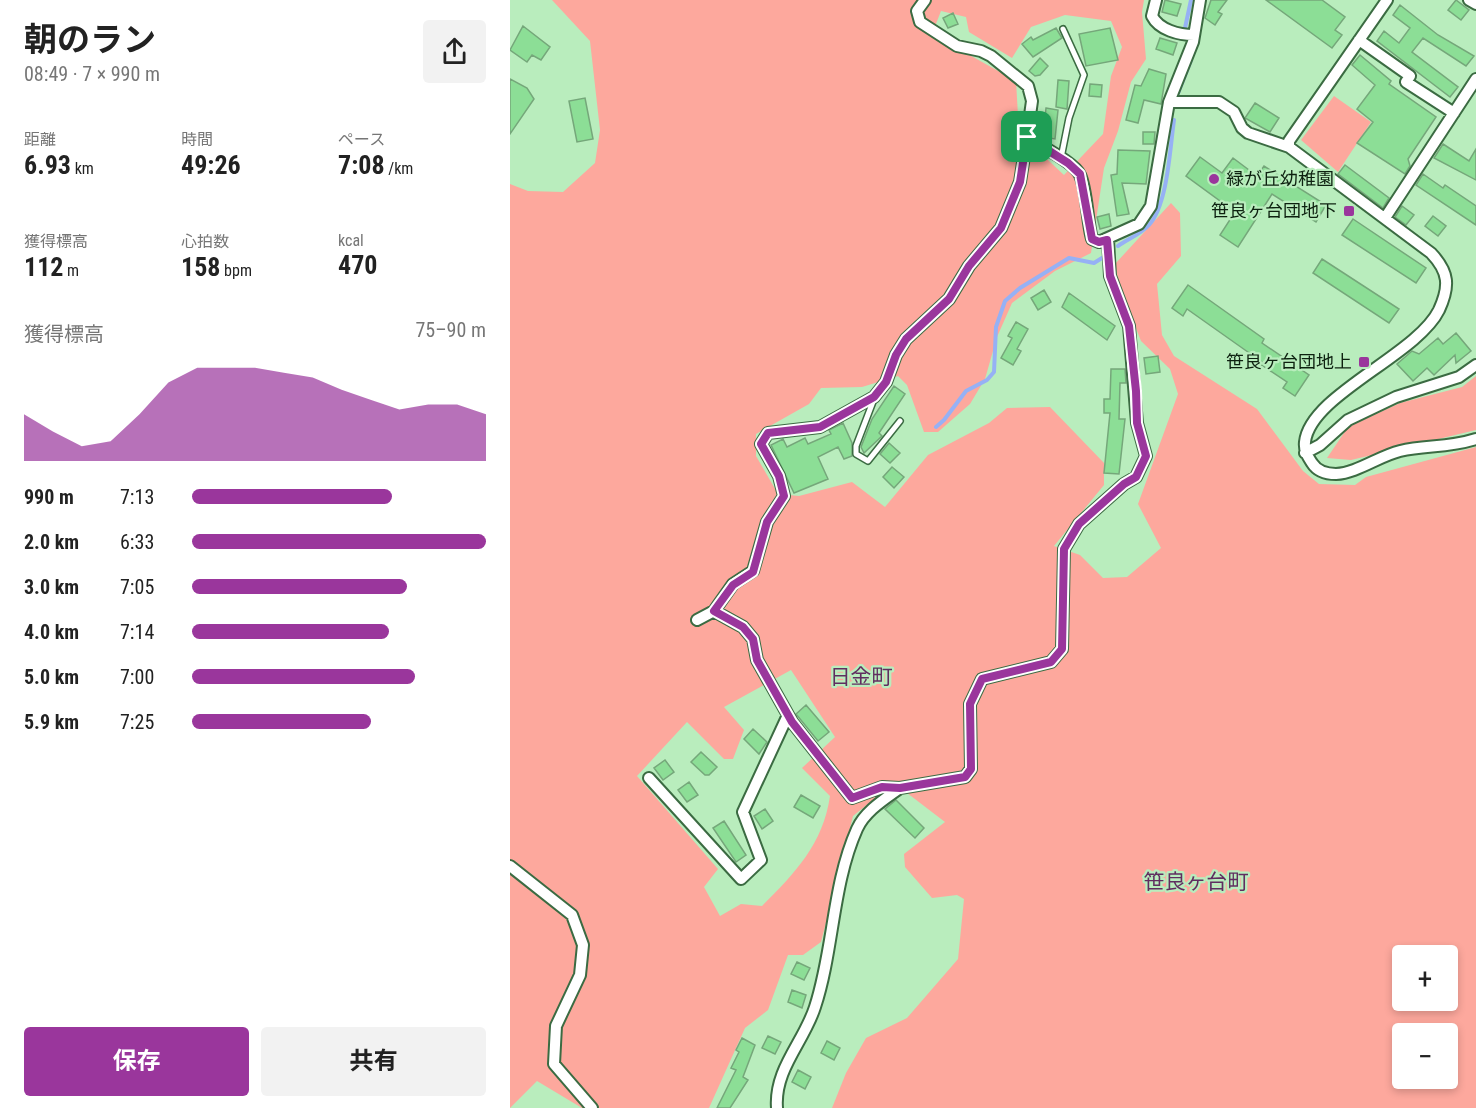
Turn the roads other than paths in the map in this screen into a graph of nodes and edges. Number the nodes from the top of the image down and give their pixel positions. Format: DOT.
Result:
graph roads {
  1 [pos="925,0"];
  2 [pos="1156,0"];
  3 [pos="1200,0"];
  4 [pos="1387,0"];
  5 [pos="1469,0"];
  6 [pos="1476,4"];
  7 [pos="1064,29"];
  8 [pos="1194,35"];
  9 [pos="1359,40"];
  10 [pos="1476,79"];
  11 [pos="1169,102"];
  12 [pos="1454,113"];
  13 [pos="1027,137"];
  14 [pos="1289,147"];
  15 [pos="1061,158"];
  16 [pos="1385,218"];
  17 [pos="1107,240"];
  18 [pos="1476,365"];
  19 [pos="874,397"];
  20 [pos="900,421"];
  21 [pos="1476,439"];
  22 [pos="1305,453"];
  23 [pos="714,611"];
  24 [pos="697,620"];
  25 [pos="788,715"];
  26 [pos="649,778"];
  27 [pos="900,788"];
  28 [pos="510,866"];
  29 [pos="592,1108"];
  30 [pos="777,1108"];
  1 -- 13 [label="street"];
  2 -- 8 [label="street"];
  3 -- 8 [label="street"];
  4 -- 9 [label="street"];
  5 -- 6 [label="street"];
  7 -- 15 [label="lane"];
  8 -- 11 [label="street"];
  9 -- 12 [label="street"];
  9 -- 14 [label="street"];
  10 -- 12 [label="street"];
  11 -- 14 [label="street"];
  11 -- 17 [label="street"];
  12 -- 16 [label="street"];
  13 -- 15 [label="street"];
  13 -- 19 [label="street"];
  14 -- 16 [label="street"];
  15 -- 17 [label="street"];
  16 -- 22 [label="street"];
  17 -- 27 [label="street"];
  18 -- 22 [label="street"];
  19 -- 20 [label="lane"];
  19 -- 23 [label="street"];
  21 -- 22 [label="street"];
  23 -- 24 [label="street"];
  23 -- 25 [label="street"];
  25 -- 26 [label="street"];
  25 -- 27 [label="street"];
  27 -- 30 [label="street"];
  28 -- 29 [label="street"];
}
